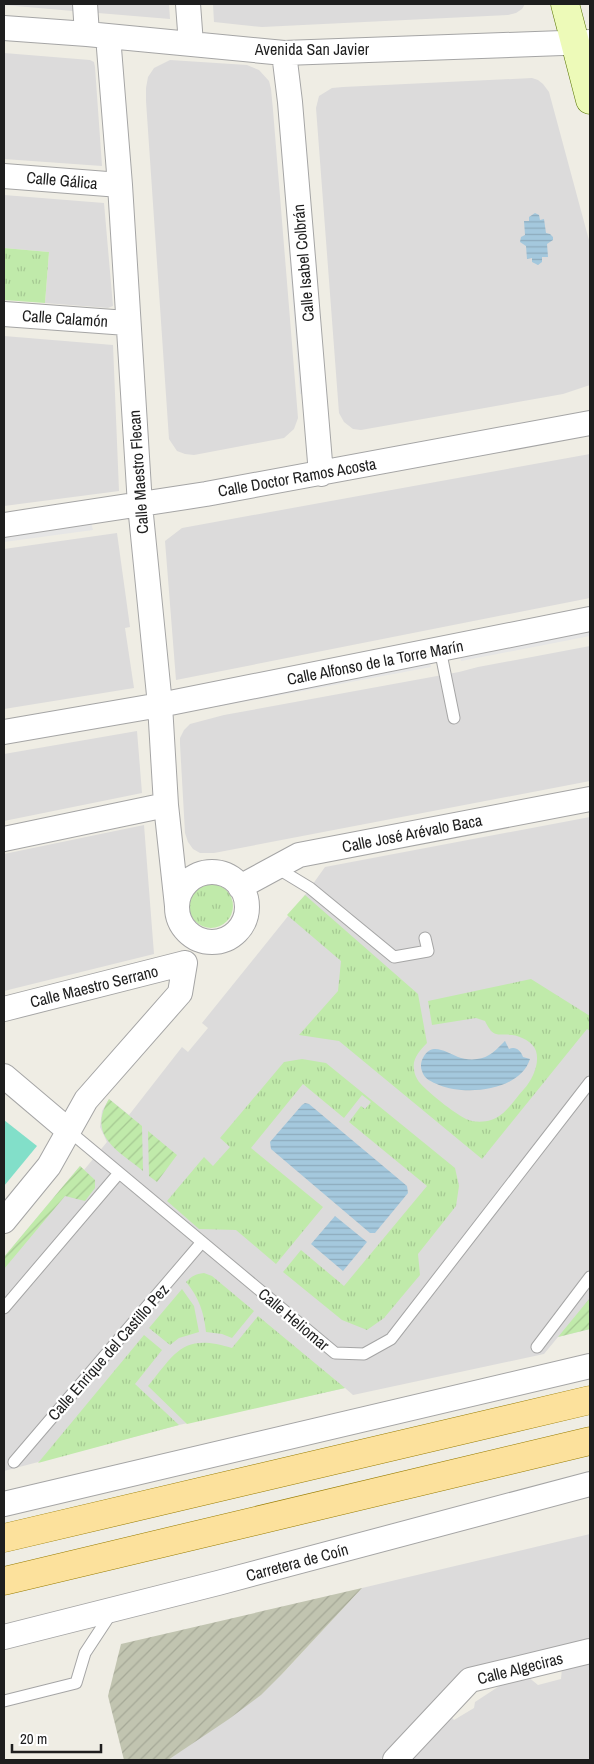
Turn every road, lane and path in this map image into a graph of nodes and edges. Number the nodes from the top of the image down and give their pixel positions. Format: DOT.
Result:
graph roads {
  1 [pos="85,4"];
  2 [pos="188,4"];
  3 [pos="564,4"];
  4 [pos="4,28"];
  5 [pos="98,35"];
  6 [pos="583,43"];
  7 [pos="191,44"];
  8 [pos="284,53"];
  9 [pos="590,100"];
  10 [pos="4,176"];
  11 [pos="120,185"];
  12 [pos="4,314"];
  13 [pos="127,323"];
  14 [pos="590,424"];
  15 [pos="321,474"];
  16 [pos="140,505"];
  17 [pos="4,525"];
  18 [pos="590,619"];
  19 [pos="440,649"];
  20 [pos="160,705"];
  21 [pos="454,718"];
  22 [pos="4,732"];
  23 [pos="590,799"];
  24 [pos="166,806"];
  25 [pos="4,838"];
  26 [pos="276,868"];
  27 [pos="240,887"];
  28 [pos="177,906"];
  29 [pos="425,938"];
  30 [pos="204,940"];
  31 [pos="185,963"];
  32 [pos="4,1009"];
  33 [pos="4,1076"];
  34 [pos="590,1082"];
  35 [pos="69,1131"];
  36 [pos="119,1173"];
  37 [pos="4,1221"];
  38 [pos="202,1242"];
  39 [pos="590,1277"];
  40 [pos="4,1308"];
  41 [pos="537,1346"];
  42 [pos="590,1366"];
  43 [pos="590,1400"];
  44 [pos="590,1441"];
  45 [pos="14,1462"];
  46 [pos="590,1484"];
  47 [pos="4,1504"];
  48 [pos="4,1538"];
  49 [pos="4,1581"];
  50 [pos="114,1609"];
  51 [pos="4,1637"];
  52 [pos="590,1651"];
  53 [pos="4,1701"];
  54 [pos="395,1760"];
  1 -- 5 [label="street, Calle Maestro Flecan"];
  2 -- 7 [label="street"];
  3 -- 6 [label="street"];
  4 -- 5 [label="street, Avenida San Javier"];
  5 -- 7 [label="street, Avenida San Javier"];
  5 -- 11 [label="street, Calle Maestro Flecan"];
  6 -- 8 [label="street, Avenida San Javier"];
  6 -- 9 [label="street"];
  7 -- 8 [label="street, Avenida San Javier"];
  8 -- 15 [label="street, Calle Isabel Colbrán"];
  10 -- 11 [label="street, Calle Gálica"];
  11 -- 13 [label="street, Calle Maestro Flecan"];
  12 -- 13 [label="street, Calle Calamón"];
  13 -- 16 [label="street, Calle Maestro Flecan"];
  14 -- 15 [label="street, Calle Doctor Ramos Acosta"];
  15 -- 16 [label="street, Calle Doctor Ramos Acosta"];
  16 -- 17 [label="street, Calle Doctor Ramos Acosta"];
  16 -- 20 [label="street, Calle Maestro Flecan"];
  18 -- 19 [label="street, Calle Alfonso de la Torre Marín"];
  19 -- 20 [label="street, Calle Alfonso de la Torre Marín"];
  19 -- 21 [label="lane"];
  20 -- 22 [label="street, Calle Alfonso de la Torre Marín"];
  20 -- 24 [label="street, Calle Maestro Flecan"];
  23 -- 26 [label="street, Calle José Arévalo Baca"];
  24 -- 25 [label="street"];
  24 -- 28 [label="street, Calle Maestro Flecan"];
  26 -- 27 [label="street, Calle José Arévalo Baca"];
  26 -- 29 [label="lane"];
  27 -- 28 [label="street"];
  27 -- 30 [label="street"];
  28 -- 30 [label="street"];
  30 -- 31 [label="street"];
  31 -- 32 [label="street, Calle Maestro Serrano"];
  31 -- 35 [label="street"];
  33 -- 35 [label="street, Calle Heliomar"];
  34 -- 38 [label="lane, Calle Heliomar"];
  35 -- 36 [label="lane, Calle Heliomar"];
  35 -- 37 [label="street"];
  36 -- 38 [label="lane, Calle Heliomar"];
  36 -- 40 [label="lane"];
  38 -- 45 [label="lane, Calle Enrique del Castillo Pez"];
  39 -- 41 [label="lane"];
  42 -- 47 [label="street"];
  43 -- 48 [label="main road"];
  44 -- 49 [label="main road"];
  46 -- 50 [label="street, Carretera de Coín"];
  50 -- 51 [label="street, Carretera de Coín"];
  50 -- 53 [label="lane"];
  52 -- 54 [label="street, Calle Algeciras"];
}
